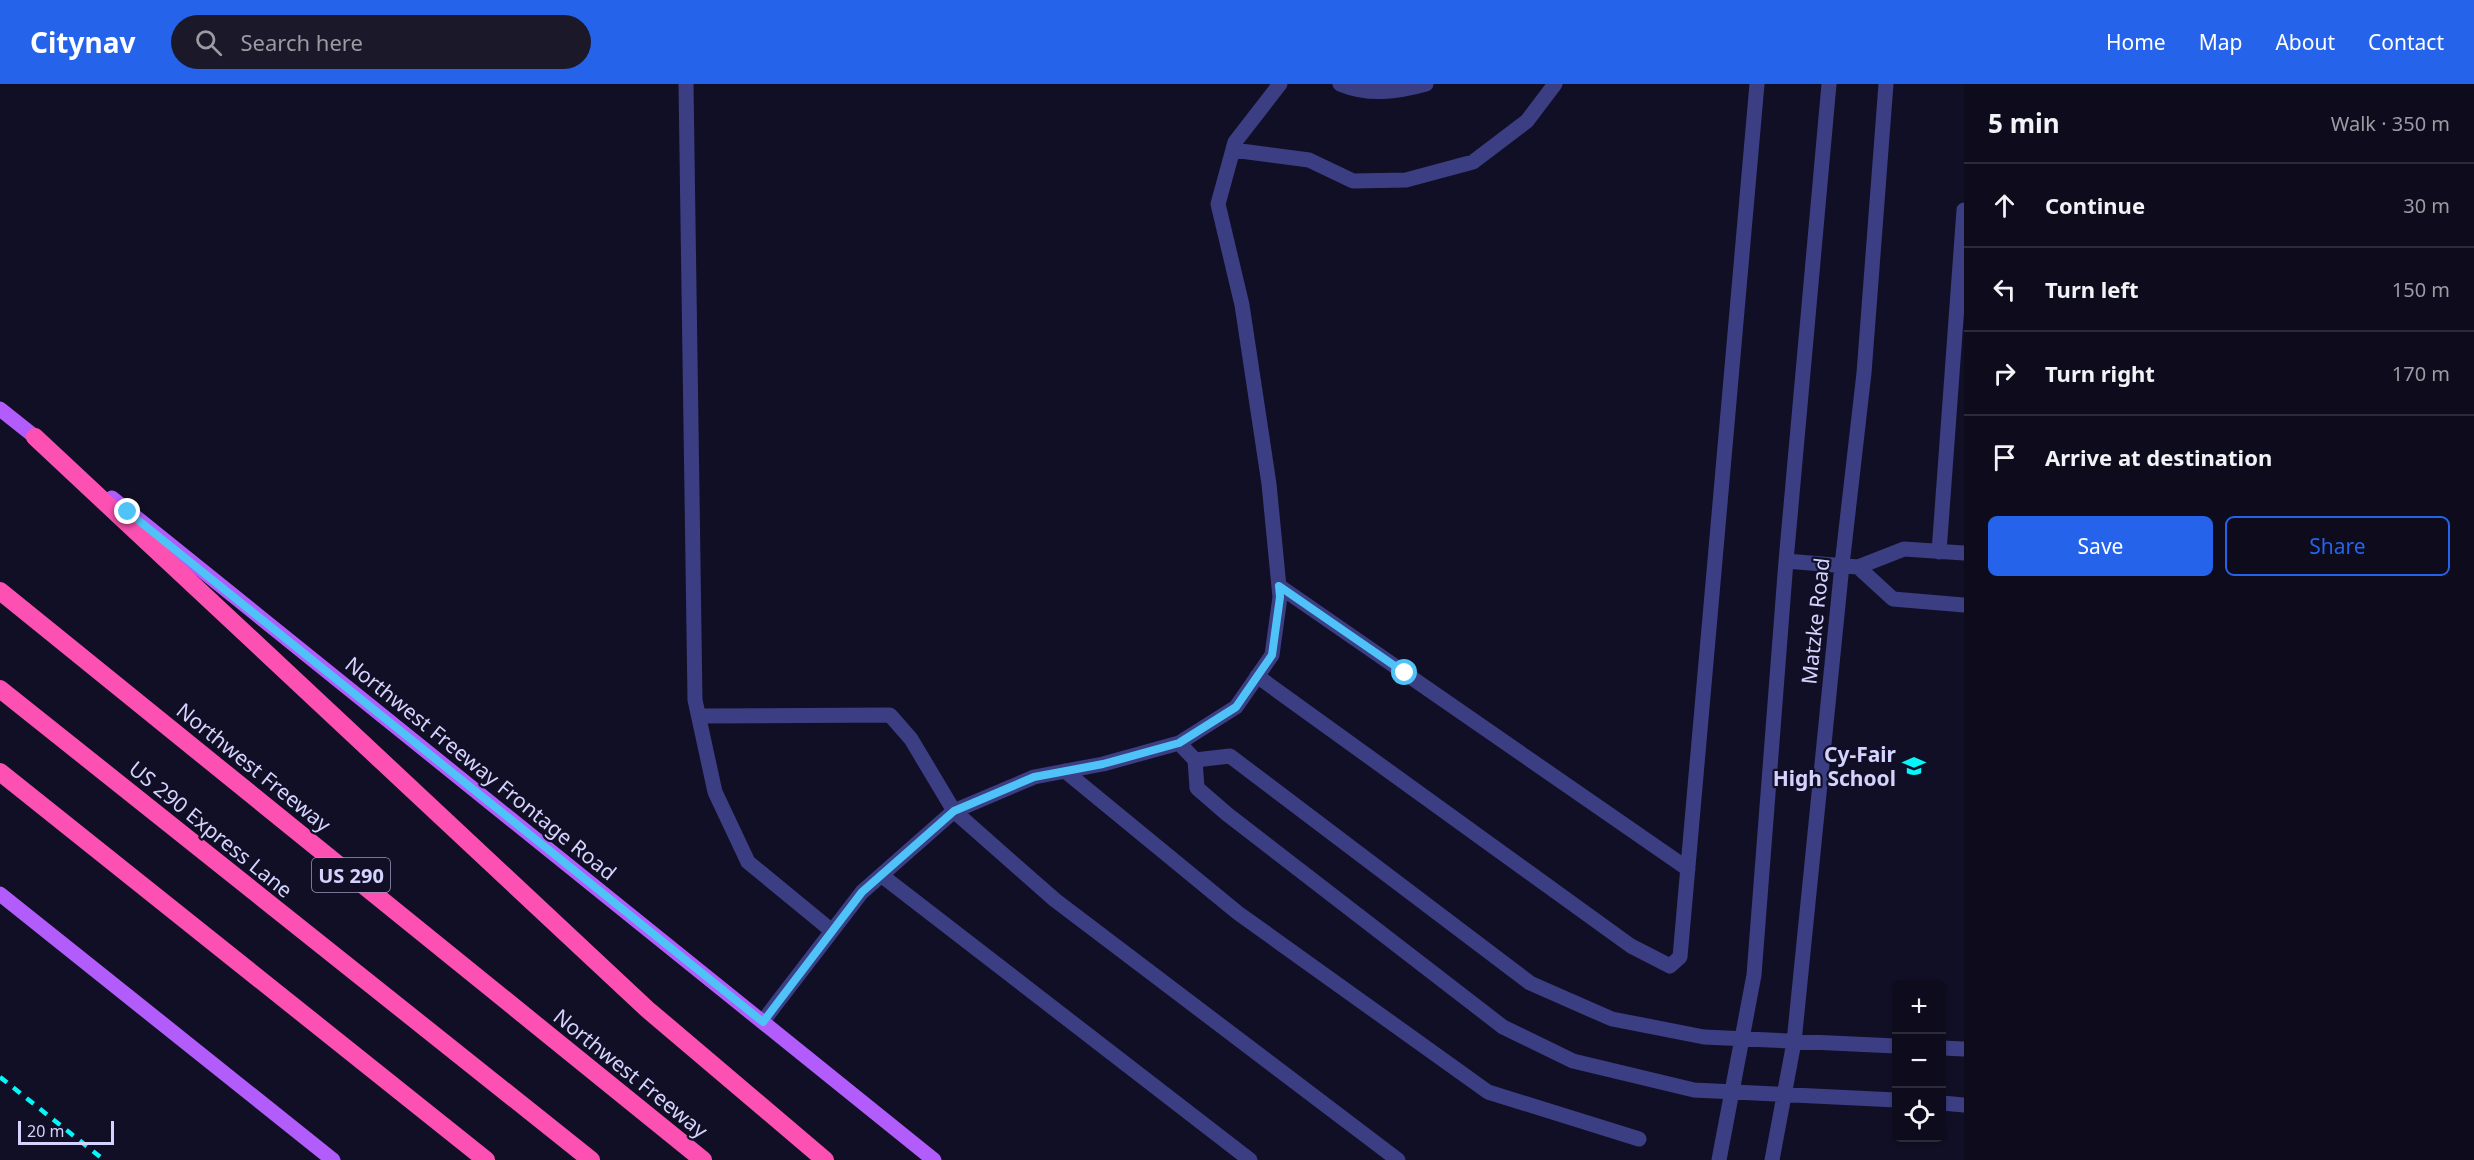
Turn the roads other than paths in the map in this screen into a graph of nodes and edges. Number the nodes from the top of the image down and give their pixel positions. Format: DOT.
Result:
graph roads {
  1 [pos="686,84"];
  2 [pos="1280,84"];
  3 [pos="1340,84"];
  4 [pos="1426,84"];
  5 [pos="1555,84"];
  6 [pos="1757,84"];
  7 [pos="1829,84"];
  8 [pos="1887,84"];
  9 [pos="1233,150"];
  10 [pos="1964,210"];
  11 [pos="0,409"];
  12 [pos="35,436"];
  13 [pos="1939,552"];
  14 [pos="1964,553"];
  15 [pos="1786,561"];
  16 [pos="1842,565"];
  17 [pos="1858,567"];
  18 [pos="1279,586"];
  19 [pos="0,591"];
  20 [pos="1964,605"];
  21 [pos="1257,676"];
  22 [pos="0,690"];
  23 [pos="699,716"];
  24 [pos="1179,743"];
  25 [pos="1195,760"];
  26 [pos="1065,771"];
  27 [pos="0,772"];
  28 [pos="954,811"];
  29 [pos="1688,869"];
  30 [pos="881,875"];
  31 [pos="0,894"];
  32 [pos="832,931"];
  33 [pos="763,1022"];
  34 [pos="1741,1039"];
  35 [pos="1794,1042"];
  36 [pos="1892,1046"];
  37 [pos="1946,1048"];
  38 [pos="1964,1049"];
  39 [pos="1732,1092"];
  40 [pos="1784,1094"];
  41 [pos="1892,1100"];
  42 [pos="1946,1103"];
  43 [pos="1964,1105"];
  44 [pos="1639,1139"];
  45 [pos="333,1160"];
  46 [pos="486,1160"];
  47 [pos="591,1160"];
  48 [pos="703,1160"];
  49 [pos="825,1160"];
  50 [pos="934,1160"];
  51 [pos="1250,1160"];
  52 [pos="1398,1160"];
  53 [pos="1719,1160"];
  54 [pos="1772,1160"];
  1 -- 23 [label="street"];
  2 -- 9 [label="street"];
  3 -- 4 [label="street"];
  5 -- 9 [label="street"];
  6 -- 29 [label="street"];
  7 -- 15 [label="street, Matzke Road"];
  8 -- 16 [label="street, Matzke Road"];
  9 -- 18 [label="street"];
  10 -- 13 [label="street"];
  11 -- 12 [label="main road, Northwest Freeway Frontage Road"];
  12 -- 33 [label="main road, Northwest Freeway Frontage Road"];
  12 -- 49 [label="highway"];
  13 -- 14 [label="street"];
  13 -- 17 [label="street"];
  15 -- 16 [label="street"];
  15 -- 34 [label="street, Matzke Road"];
  16 -- 17 [label="street"];
  16 -- 35 [label="street, Matzke Road"];
  17 -- 20 [label="street"];
  18 -- 21 [label="street"];
  18 -- 29 [label="street"];
  19 -- 48 [label="highway, Northwest Freeway / US 290"];
  21 -- 24 [label="street"];
  21 -- 29 [label="street"];
  22 -- 47 [label="highway, US 290 Express Lane"];
  23 -- 28 [label="street"];
  23 -- 32 [label="street"];
  24 -- 25 [label="street"];
  24 -- 26 [label="street"];
  25 -- 34 [label="street"];
  25 -- 39 [label="street"];
  26 -- 28 [label="street"];
  26 -- 44 [label="street"];
  27 -- 46 [label="highway"];
  28 -- 30 [label="street"];
  28 -- 52 [label="street"];
  30 -- 32 [label="street"];
  30 -- 51 [label="street"];
  31 -- 45 [label="main road"];
  32 -- 33 [label="street"];
  33 -- 50 [label="main road, Northwest Freeway Frontage Road"];
  34 -- 35 [label="street"];
  34 -- 39 [label="street, Matzke Road"];
  35 -- 36 [label="street"];
  35 -- 40 [label="street, Matzke Road"];
  37 -- 38 [label="street"];
  39 -- 40 [label="street"];
  39 -- 53 [label="street, Matzke Road"];
  40 -- 41 [label="street"];
  40 -- 54 [label="street, Matzke Road"];
  42 -- 43 [label="street"];
}
